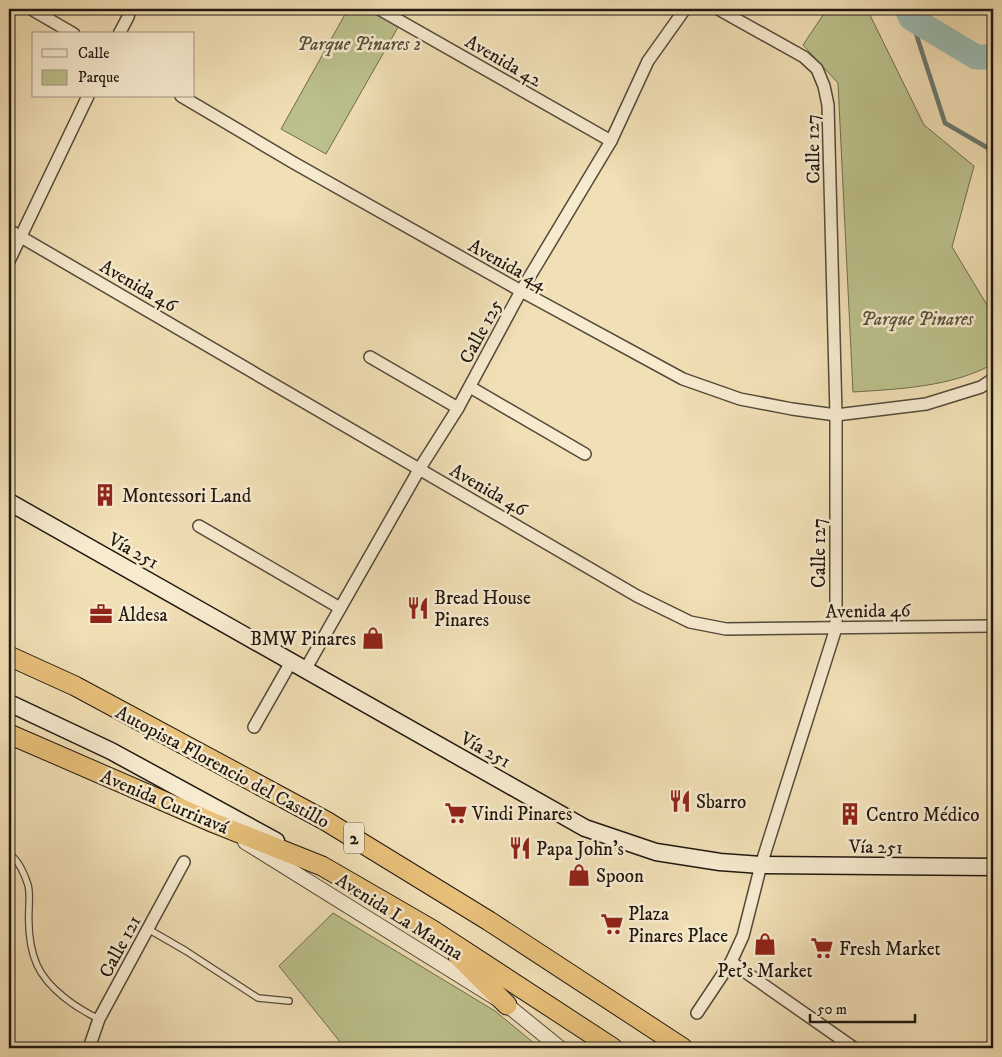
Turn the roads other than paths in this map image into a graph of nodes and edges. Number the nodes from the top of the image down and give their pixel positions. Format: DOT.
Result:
graph roads {
  1 [pos="31,9"];
  2 [pos="130,9"];
  3 [pos="379,9"];
  4 [pos="685,9"];
  5 [pos="718,9"];
  6 [pos="71,32"];
  7 [pos="120,32"];
  8 [pos="87,98"];
  9 [pos="184,98"];
  10 [pos="611,141"];
  11 [pos="9,230"];
  12 [pos="21,237"];
  13 [pos="9,261"];
  14 [pos="521,291"];
  15 [pos="370,357"];
  16 [pos="993,379"];
  17 [pos="470,388"];
  18 [pos="458,408"];
  19 [pos="836,415"];
  20 [pos="585,454"];
  21 [pos="420,468"];
  22 [pos="9,502"];
  23 [pos="199,526"];
  24 [pos="340,608"];
  25 [pos="993,626"];
  26 [pos="836,628"];
  27 [pos="9,656"];
  28 [pos="298,666"];
  29 [pos="9,703"];
  30 [pos="254,727"];
  31 [pos="11,735"];
  32 [pos="214,823"];
  33 [pos="9,854"];
  34 [pos="184,862"];
  35 [pos="761,865"];
  36 [pos="322,866"];
  37 [pos="993,868"];
  38 [pos="148,929"];
  39 [pos="431,929"];
  40 [pos="731,962"];
  41 [pos="289,1000"];
  42 [pos="507,1005"];
  43 [pos="697,1013"];
  44 [pos="99,1019"];
  45 [pos="89,1048"];
  46 [pos="560,1048"];
  47 [pos="613,1048"];
  48 [pos="683,1048"];
  49 [pos="854,1048"];
  1 -- 6 [label="street"];
  2 -- 7 [label="street"];
  3 -- 10 [label="street, Avenida 42"];
  4 -- 10 [label="street, Calle 125"];
  5 -- 19 [label="street, Calle 127"];
  8 -- 12 [label="street"];
  9 -- 14 [label="street, Avenida 44"];
  10 -- 14 [label="street, Calle 125"];
  11 -- 12 [label="street, Avenida 46"];
  12 -- 13 [label="street"];
  12 -- 21 [label="street, Avenida 46"];
  14 -- 17 [label="street, Calle 125"];
  14 -- 19 [label="street, Avenida 44"];
  15 -- 18 [label="street"];
  16 -- 19 [label="street, Avenida 44"];
  17 -- 18 [label="street, Calle 125"];
  17 -- 20 [label="street"];
  18 -- 21 [label="street, Calle 125"];
  19 -- 26 [label="street, Calle 127"];
  21 -- 24 [label="street, Calle 125"];
  21 -- 26 [label="street, Avenida 46"];
  22 -- 28 [label="main road, Vía 251"];
  23 -- 24 [label="street"];
  24 -- 28 [label="street, Calle 125"];
  25 -- 26 [label="street, Avenida 46"];
  26 -- 35 [label="street, Calle 127"];
  27 -- 48 [label="highway, Autopista Florencio del Castillo / 2"];
  28 -- 30 [label="street, Calle 125"];
  28 -- 35 [label="main road, Vía 251"];
  29 -- 36 [label="main road, Autopista Florencio del Castillo"];
  31 -- 32 [label="highway, Avenida Curriravá"];
  32 -- 36 [label="highway, Avenida Curriravá"];
  32 -- 42 [label="street, Avenida La Marina"];
  33 -- 44 [label="lane"];
  34 -- 38 [label="street, Calle 121"];
  35 -- 37 [label="main road, Vía 251"];
  35 -- 40 [label="street, Calle 127"];
  36 -- 39 [label="highway, Autopista Florencio del Castillo / 2"];
  38 -- 41 [label="lane"];
  38 -- 44 [label="street, Calle 121"];
  39 -- 42 [label="highway"];
  39 -- 47 [label="highway, Autopista Florencio del Castillo / 2"];
  40 -- 43 [label="street, Calle 127"];
  40 -- 49 [label="street"];
  42 -- 46 [label="street, Avenida La Marina"];
  44 -- 45 [label="street, Calle 121"];
}
